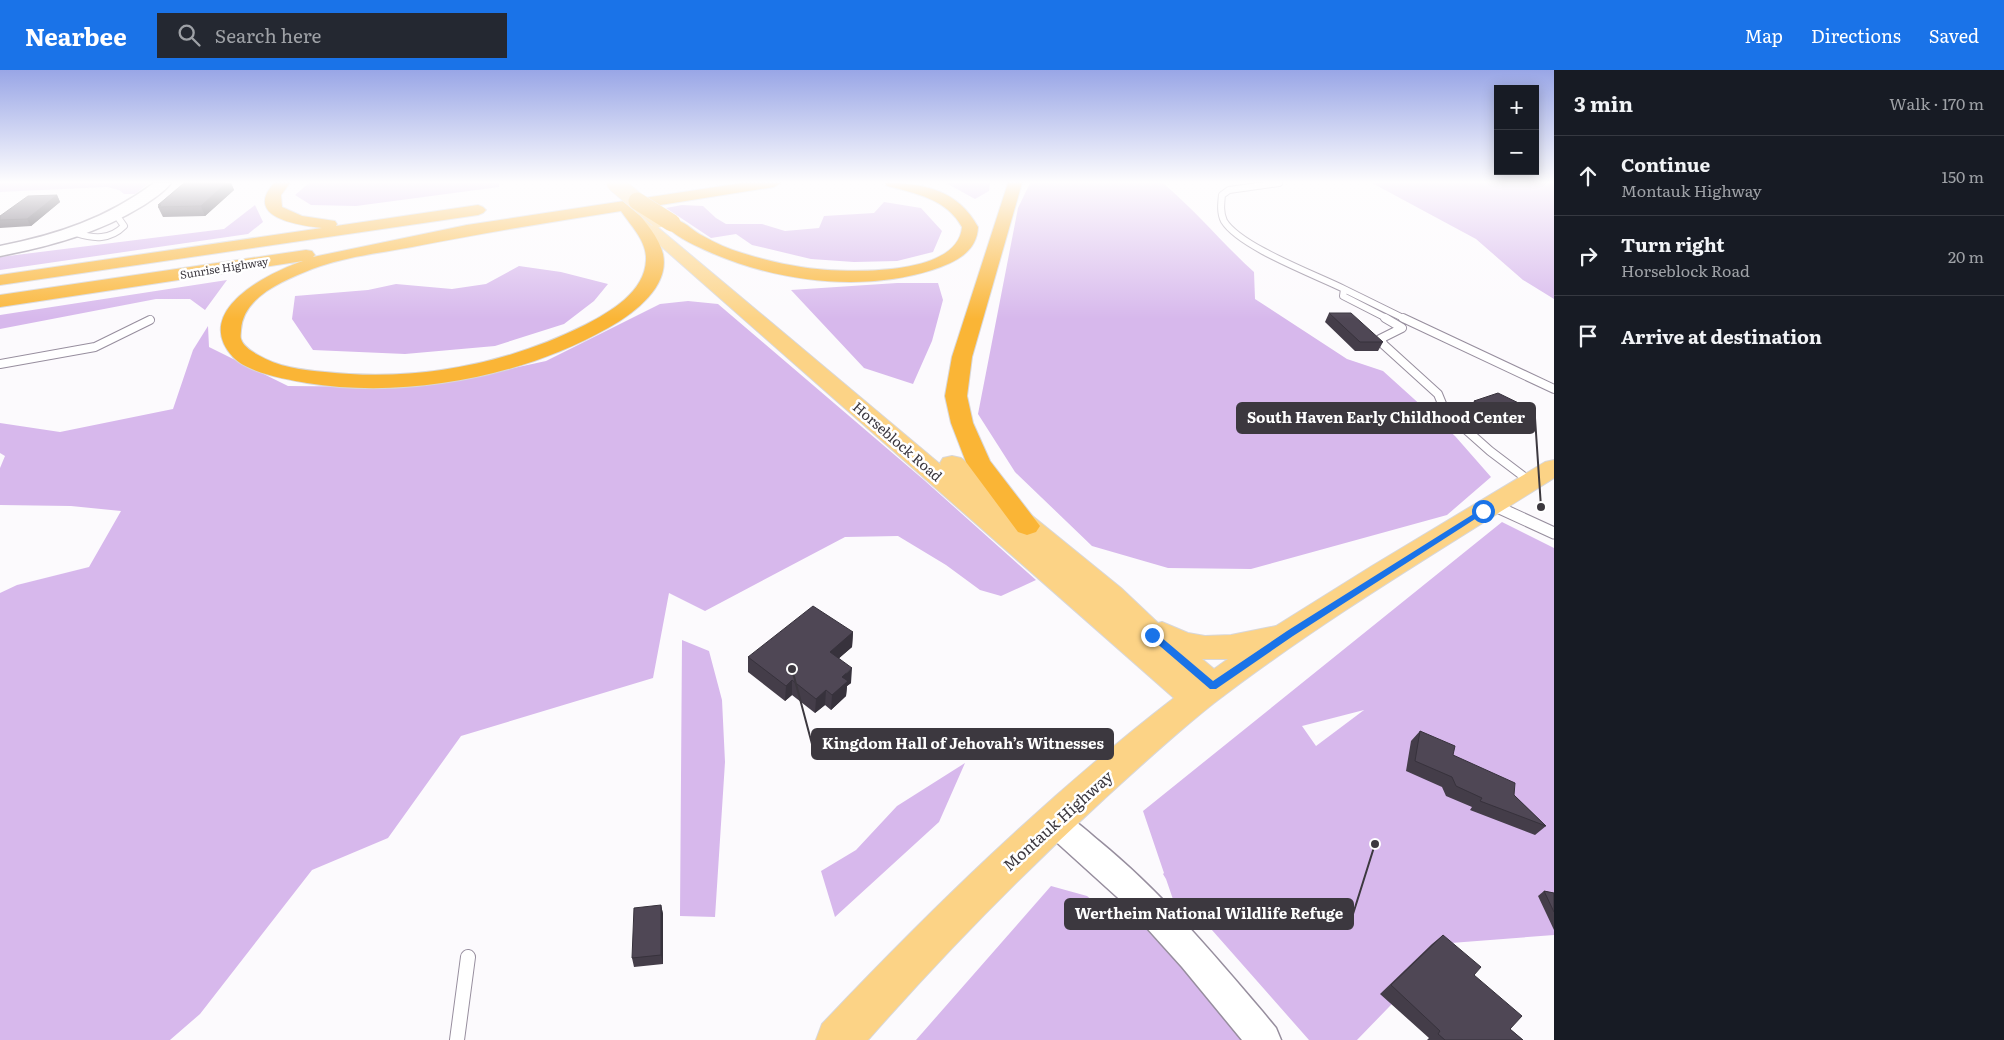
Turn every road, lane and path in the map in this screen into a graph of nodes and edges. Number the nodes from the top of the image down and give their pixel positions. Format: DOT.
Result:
graph roads {
  1 [pos="87,228"];
  2 [pos="358,228"];
  3 [pos="478,228"];
  4 [pos="656,228"];
  5 [pos="659,228"];
  6 [pos="659,228"];
  7 [pos="663,228"];
  8 [pos="970,228"];
  9 [pos="1001,228"];
  10 [pos="1231,228"];
  11 [pos="467,230"];
  12 [pos="0,252"];
  13 [pos="0,280"];
  14 [pos="1344,289"];
  15 [pos="0,301"];
  16 [pos="150,320"];
  17 [pos="0,364"];
  18 [pos="1554,388"];
  19 [pos="1554,468"];
  20 [pos="1531,482"];
  21 [pos="1493,505"];
  22 [pos="1027,526"];
  23 [pos="1554,533"];
  24 [pos="1111,595"];
  25 [pos="1290,633"];
  26 [pos="1205,693"];
  27 [pos="1053,821"];
  28 [pos="468,957"];
  29 [pos="457,1040"];
  30 [pos="838,1040"];
  31 [pos="1264,1040"];
  1 -- 12 [label="street"];
  2 -- 13 [label="highway, Sunrise Highway"];
  3 -- 11 [label="highway, Sunrise Highway"];
  4 -- 11 [label="highway"];
  5 -- 22 [label="main road, Horseblock Road"];
  6 -- 26 [label="main road, Horseblock Road"];
  7 -- 8 [label="highway"];
  9 -- 22 [label="highway"];
  10 -- 14 [label="lane"];
  11 -- 15 [label="highway, Sunrise Highway"];
  14 -- 18 [label="lane"];
  14 -- 20 [label="lane"];
  16 -- 17 [label="lane"];
  19 -- 20 [label="main road, Montauk Highway"];
  20 -- 21 [label="main road, Montauk Highway"];
  21 -- 23 [label="lane"];
  21 -- 25 [label="main road, Montauk Highway"];
  22 -- 24 [label="main road, Horseblock Road"];
  24 -- 25 [label="main road"];
  24 -- 26 [label="main road, Horseblock Road"];
  25 -- 26 [label="main road, Montauk Highway"];
  26 -- 27 [label="main road, Montauk Highway"];
  27 -- 30 [label="main road, Montauk Highway"];
  27 -- 31 [label="street"];
  28 -- 29 [label="lane"];
}
